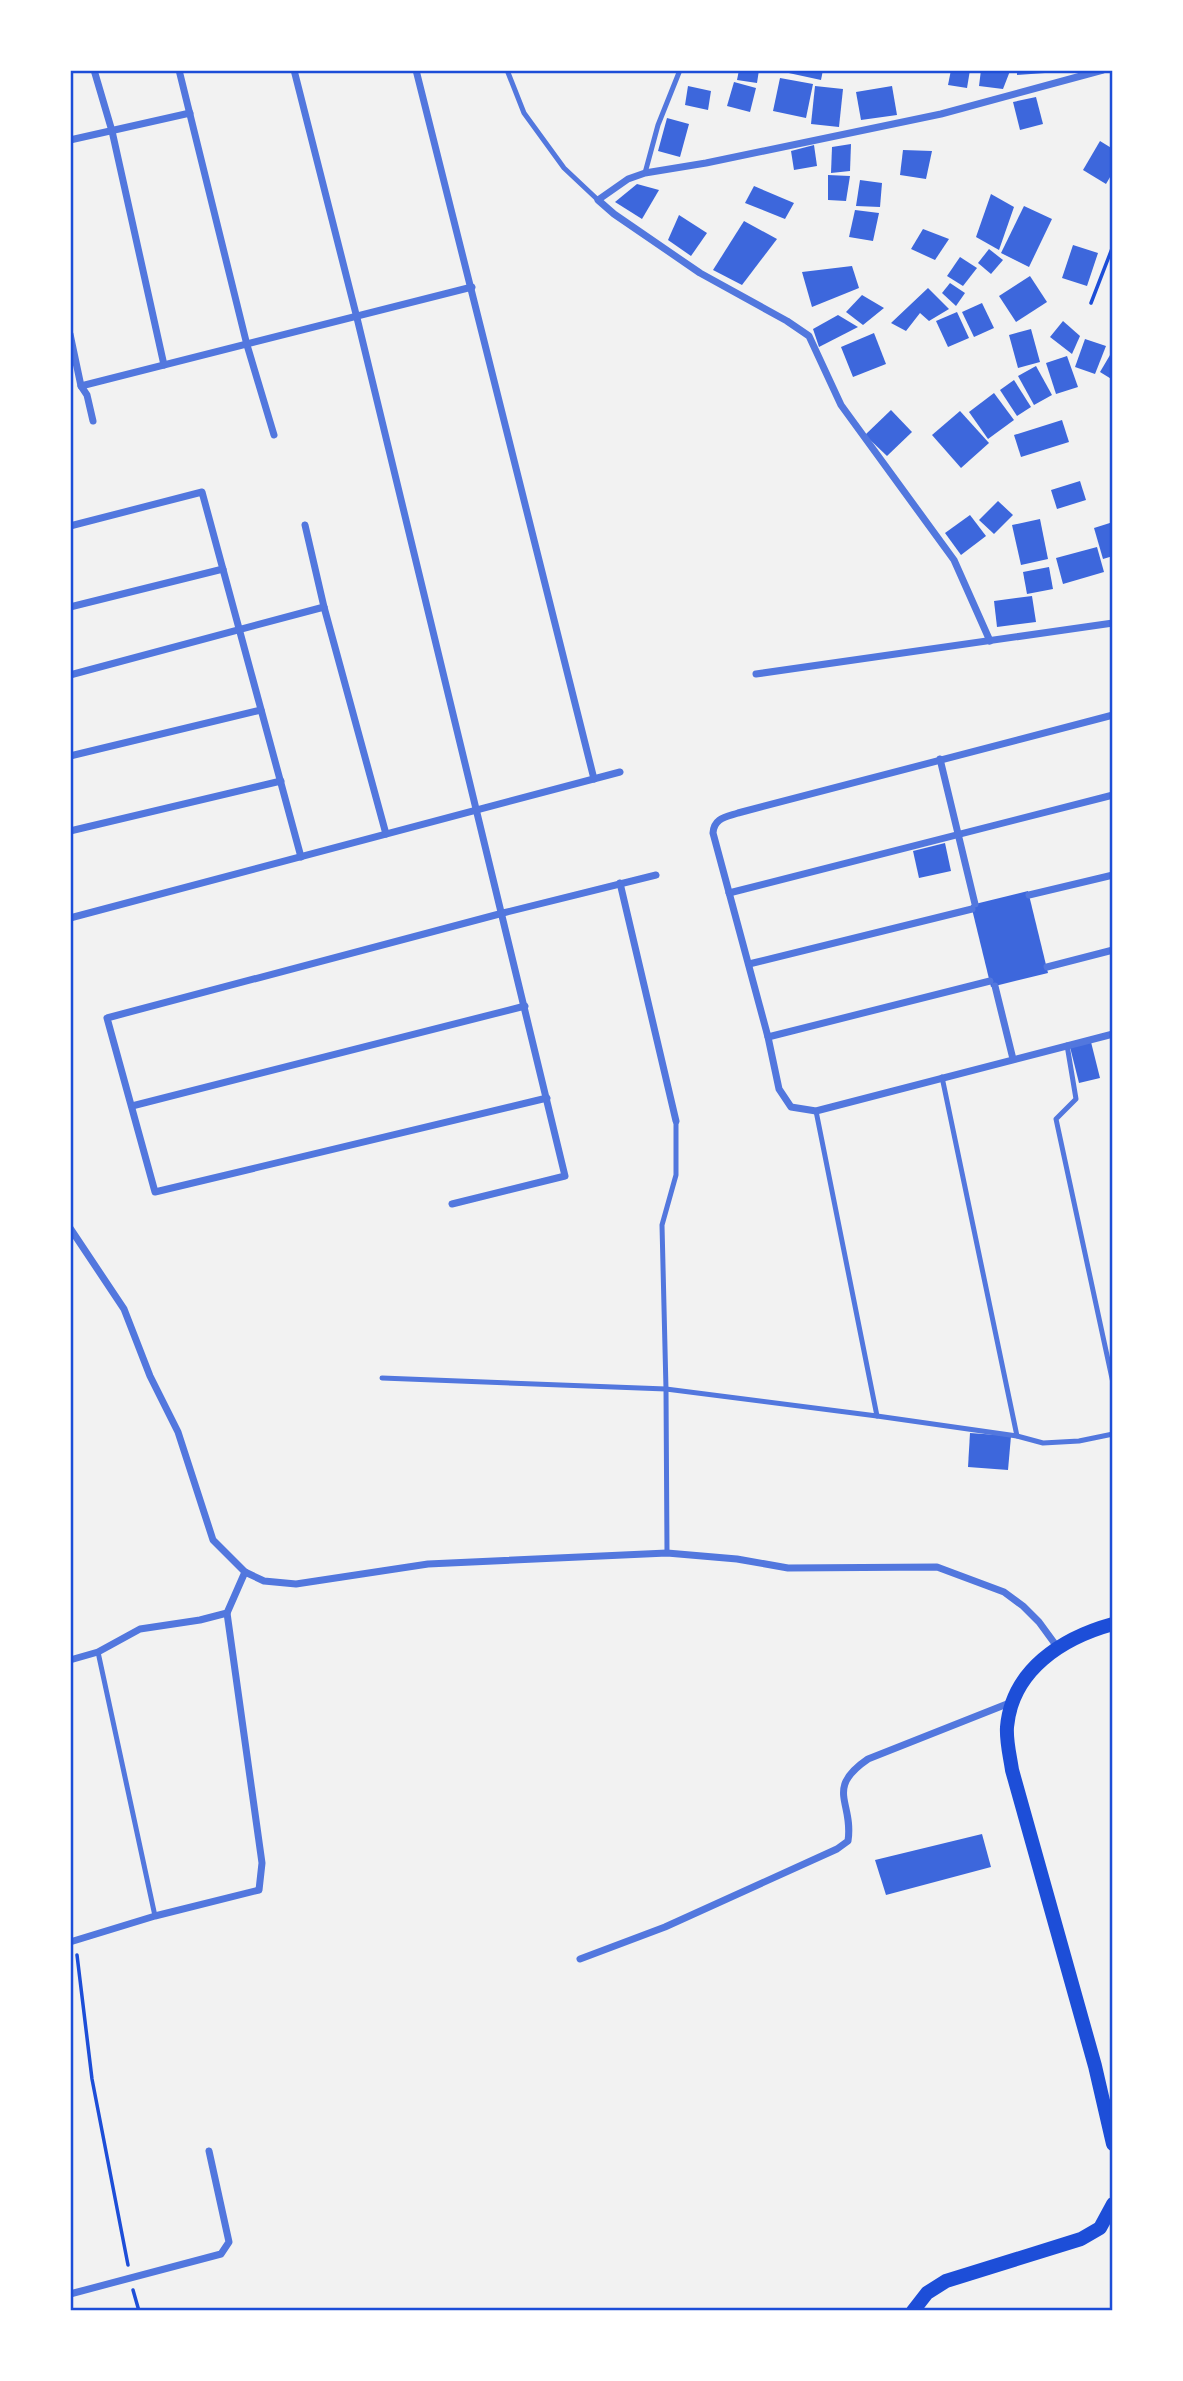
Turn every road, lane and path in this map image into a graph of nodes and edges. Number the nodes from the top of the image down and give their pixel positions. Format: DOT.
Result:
graph roads {
  1 [pos="94,70"];
  2 [pos="179,70"];
  3 [pos="294,70"];
  4 [pos="416,70"];
  5 [pos="507,70"];
  6 [pos="680,70"];
  7 [pos="1103,70"];
  8 [pos="190,113"];
  9 [pos="112,131"];
  10 [pos="70,140"];
  11 [pos="645,173"];
  12 [pos="598,200"];
  13 [pos="1113,246"];
  14 [pos="472,287"];
  15 [pos="1091,303"];
  16 [pos="357,317"];
  17 [pos="70,334"];
  18 [pos="247,345"];
  19 [pos="164,365"];
  20 [pos="81,386"];
  21 [pos="93,421"];
  22 [pos="274,435"];
  23 [pos="304,525"];
  24 [pos="70,526"];
  25 [pos="223,569"];
  26 [pos="70,607"];
  27 [pos="324,607"];
  28 [pos="1113,623"];
  29 [pos="239,629"];
  30 [pos="990,641"];
  31 [pos="756,674"];
  32 [pos="70,676"];
  33 [pos="261,710"];
  34 [pos="1113,715"];
  35 [pos="70,756"];
  36 [pos="940,759"];
  37 [pos="620,772"];
  38 [pos="594,779"];
  39 [pos="281,780"];
  40 [pos="1113,795"];
  41 [pos="476,810"];
  42 [pos="70,831"];
  43 [pos="386,834"];
  44 [pos="958,835"];
  45 [pos="301,857"];
  46 [pos="656,875"];
  47 [pos="1113,875"];
  48 [pos="621,883"];
  49 [pos="729,893"];
  50 [pos="1028,895"];
  51 [pos="503,913"];
  52 [pos="70,918"];
  53 [pos="1113,950"];
  54 [pos="749,964"];
  55 [pos="1046,967"];
  56 [pos="525,1006"];
  57 [pos="1113,1034"];
  58 [pos="768,1037"];
  59 [pos="1067,1045"];
  60 [pos="1013,1059"];
  61 [pos="942,1077"];
  62 [pos="547,1098"];
  63 [pos="132,1106"];
  64 [pos="816,1111"];
  65 [pos="676,1121"];
  66 [pos="452,1204"];
  67 [pos="70,1228"];
  68 [pos="382,1378"];
  69 [pos="1113,1383"];
  70 [pos="666,1389"];
  71 [pos="877,1416"];
  72 [pos="1113,1434"];
  73 [pos="1017,1436"];
  74 [pos="667,1553"];
  75 [pos="245,1572"];
  76 [pos="227,1612"];
  77 [pos="1113,1625"];
  78 [pos="1058,1648"];
  79 [pos="98,1652"];
  80 [pos="70,1660"];
  81 [pos="1012,1702"];
  82 [pos="155,1916"];
  83 [pos="72,1940"];
  84 [pos="580,1959"];
  85 [pos="1113,2144"];
  86 [pos="209,2151"];
  87 [pos="1113,2204"];
  88 [pos="131,2279"];
  89 [pos="70,2294"];
  90 [pos="139,2311"];
  91 [pos="913,2311"];
  1 -- 9 [label="street"];
  2 -- 8 [label="street"];
  3 -- 16 [label="street"];
  4 -- 14 [label="street"];
  5 -- 12 [label="lane"];
  6 -- 11 [label="lane"];
  7 -- 11 [label="street"];
  8 -- 9 [label="street"];
  8 -- 18 [label="street"];
  9 -- 10 [label="street"];
  9 -- 19 [label="street"];
  11 -- 12 [label="street"];
  12 -- 30 [label="street"];
  13 -- 15 [label="path"];
  14 -- 16 [label="street"];
  14 -- 38 [label="street"];
  16 -- 18 [label="street"];
  16 -- 41 [label="street"];
  17 -- 20 [label="street"];
  18 -- 19 [label="street"];
  18 -- 22 [label="street"];
  19 -- 20 [label="street"];
  20 -- 21 [label="street"];
  23 -- 27 [label="street"];
  24 -- 25 [label="street"];
  25 -- 26 [label="street"];
  25 -- 29 [label="street"];
  27 -- 29 [label="street"];
  27 -- 43 [label="street"];
  28 -- 30 [label="street"];
  29 -- 32 [label="street"];
  29 -- 33 [label="street"];
  30 -- 31 [label="street"];
  33 -- 35 [label="street"];
  33 -- 39 [label="street"];
  34 -- 36 [label="street"];
  36 -- 44 [label="street"];
  36 -- 49 [label="street"];
  37 -- 38 [label="street"];
  38 -- 41 [label="street"];
  39 -- 42 [label="street"];
  39 -- 45 [label="street"];
  40 -- 44 [label="street"];
  41 -- 43 [label="street"];
  41 -- 51 [label="street"];
  43 -- 45 [label="street"];
  44 -- 49 [label="street"];
  44 -- 54 [label="street"];
  45 -- 52 [label="street"];
  46 -- 48 [label="street"];
  47 -- 50 [label="street"];
  48 -- 51 [label="street"];
  48 -- 65 [label="street"];
  49 -- 54 [label="street"];
  51 -- 56 [label="street"];
  51 -- 63 [label="street"];
  53 -- 55 [label="street"];
  54 -- 58 [label="street"];
  56 -- 62 [label="street"];
  56 -- 63 [label="street"];
  57 -- 59 [label="street"];
  58 -- 60 [label="street"];
  58 -- 64 [label="street"];
  59 -- 60 [label="street"];
  59 -- 69 [label="lane"];
  60 -- 61 [label="street"];
  61 -- 64 [label="street"];
  61 -- 73 [label="lane"];
  62 -- 63 [label="street"];
  62 -- 66 [label="street"];
  64 -- 71 [label="lane"];
  65 -- 70 [label="lane"];
  67 -- 75 [label="street"];
  68 -- 70 [label="lane"];
  70 -- 71 [label="lane"];
  70 -- 74 [label="lane"];
  71 -- 73 [label="lane"];
  72 -- 73 [label="lane"];
  74 -- 75 [label="street"];
  74 -- 78 [label="street"];
  75 -- 76 [label="street"];
  76 -- 79 [label="street"];
  76 -- 82 [label="street"];
  77 -- 78 [label="main road"];
  78 -- 81 [label="main road"];
  79 -- 80 [label="street"];
  79 -- 82 [label="lane"];
  81 -- 84 [label="street"];
  81 -- 85 [label="main road"];
  82 -- 83 [label="street"];
  83 -- 88 [label="path"];
  86 -- 88 [label="street"];
  87 -- 91 [label="main road"];
  88 -- 89 [label="street"];
  88 -- 90 [label="path"];
}
